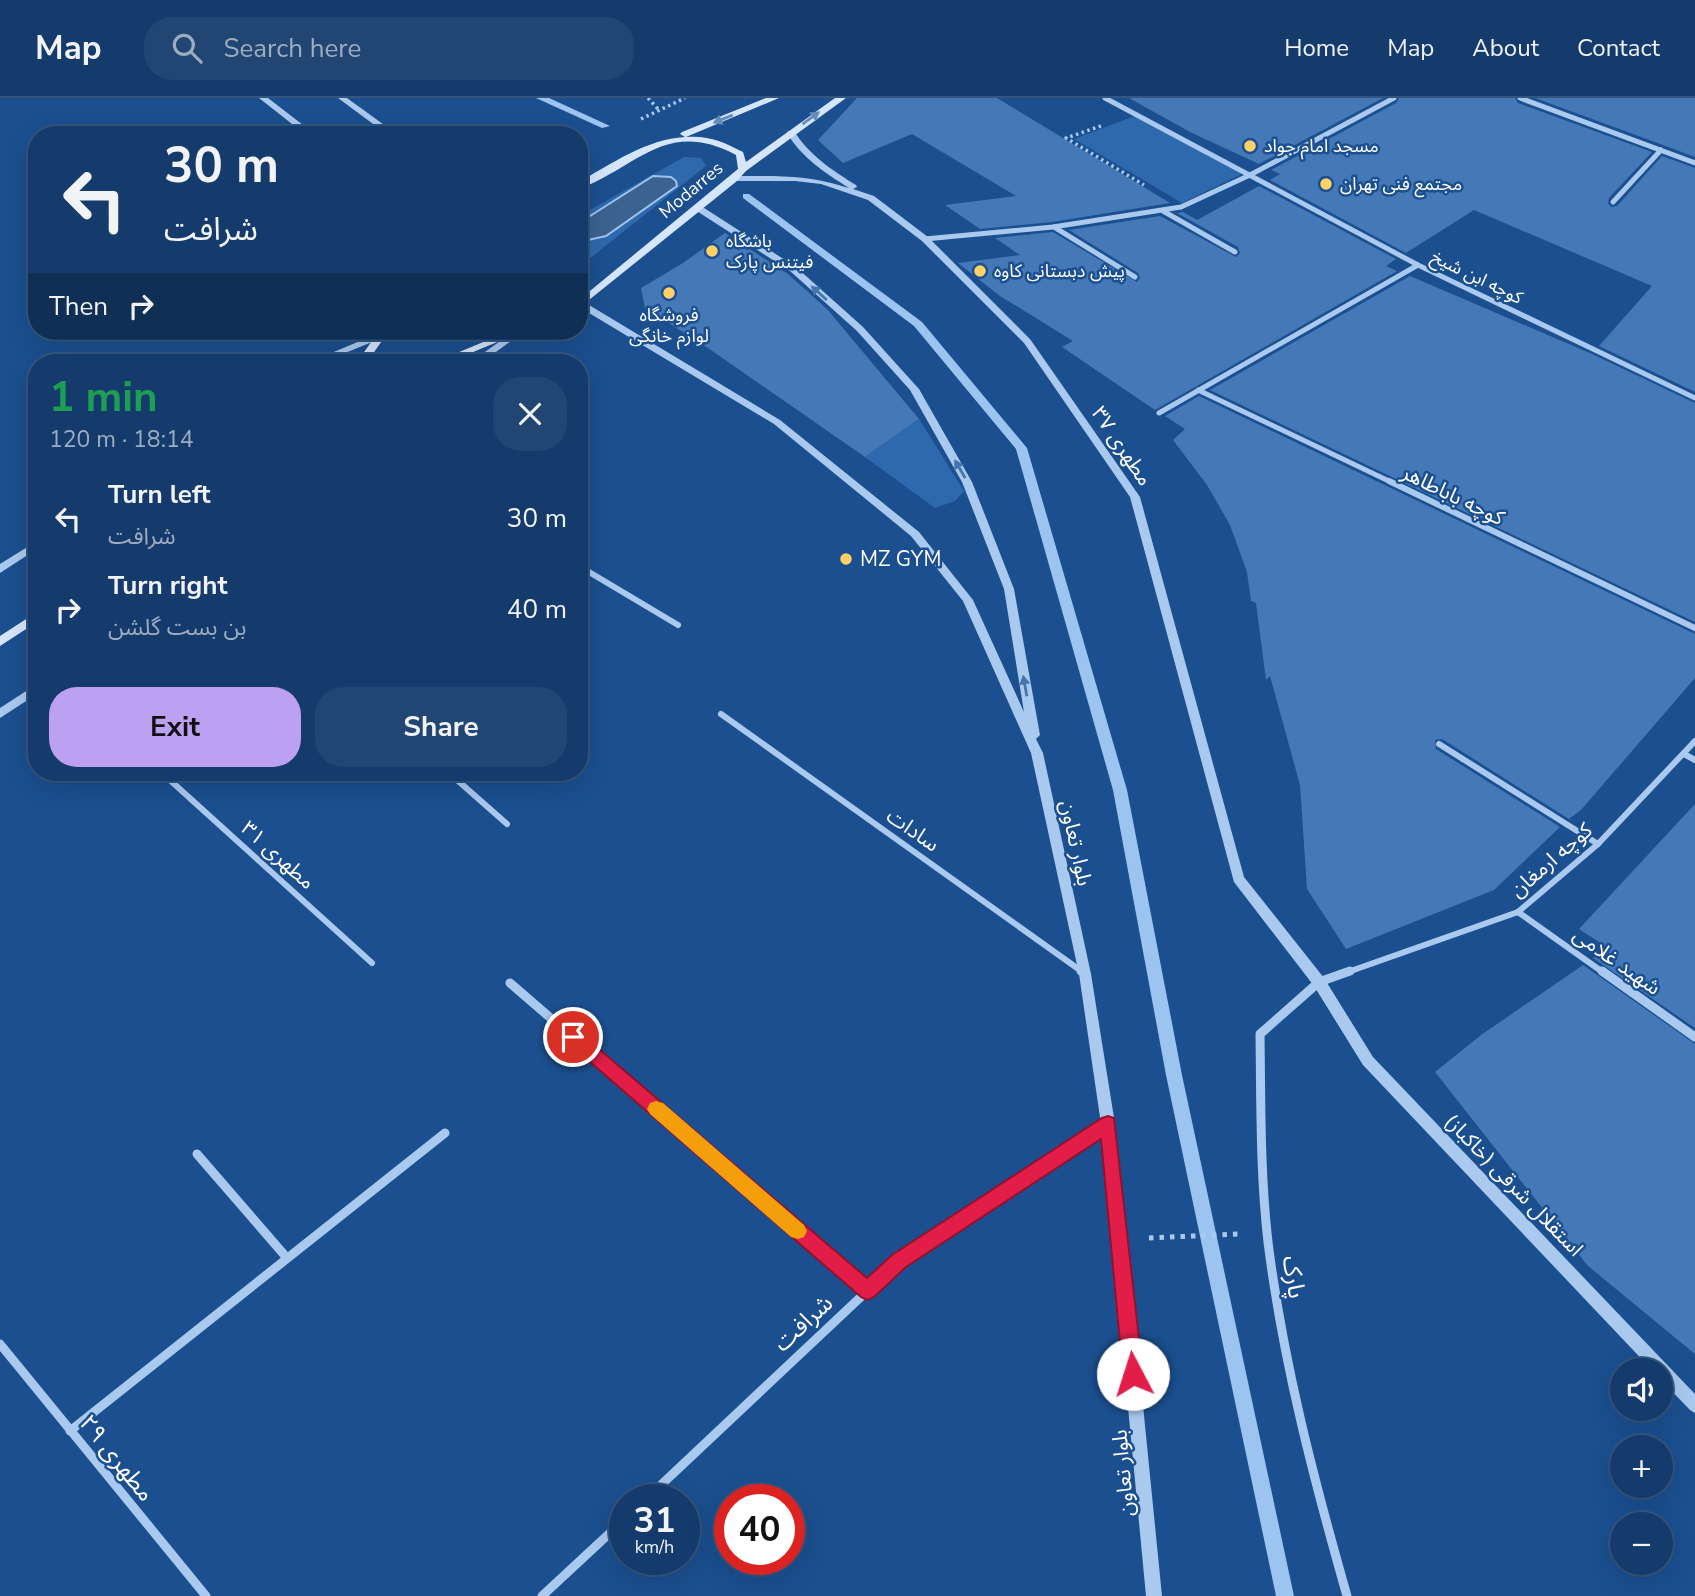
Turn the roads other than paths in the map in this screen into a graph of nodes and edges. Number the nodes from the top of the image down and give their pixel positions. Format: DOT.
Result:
graph roads {
  1 [pos="263,98"];
  2 [pos="342,98"];
  3 [pos="774,98"];
  4 [pos="841,98"];
  5 [pos="1394,98"];
  6 [pos="1520,98"];
  7 [pos="1110,99"];
  8 [pos="300,126"];
  9 [pos="381,126"];
  10 [pos="791,133"];
  11 [pos="672,140"];
  12 [pos="1661,150"];
  13 [pos="1695,163"];
  14 [pos="743,169"];
  15 [pos="1250,175"];
  16 [pos="734,179"];
  17 [pos="588,182"];
  18 [pos="871,198"];
  19 [pos="1613,202"];
  20 [pos="698,208"];
  21 [pos="1162,210"];
  22 [pos="1054,227"];
  23 [pos="925,239"];
  24 [pos="1236,252"];
  25 [pos="1418,265"];
  26 [pos="1135,277"];
  27 [pos="588,297"];
  28 [pos="588,309"];
  29 [pos="366,340"];
  30 [pos="496,340"];
  31 [pos="507,340"];
  32 [pos="333,354"];
  33 [pos="460,354"];
  34 [pos="487,354"];
  35 [pos="1198,390"];
  36 [pos="1695,398"];
  37 [pos="1159,413"];
  38 [pos="28,550"];
  39 [pos="0,569"];
  40 [pos="588,571"];
  41 [pos="28,622"];
  42 [pos="678,625"];
  43 [pos="1695,628"];
  44 [pos="0,642"];
  45 [pos="28,694"];
  46 [pos="0,714"];
  47 [pos="721,714"];
  48 [pos="1695,741"];
  49 [pos="1439,744"];
  50 [pos="1037,753"];
  51 [pos="1684,754"];
  52 [pos="1695,760"];
  53 [pos="171,781"];
  54 [pos="458,781"];
  55 [pos="507,824"];
  56 [pos="1598,844"];
  57 [pos="1518,912"];
  58 [pos="372,963"];
  59 [pos="1085,974"];
  60 [pos="1318,982"];
  61 [pos="510,983"];
  62 [pos="1695,1037"];
  63 [pos="1108,1124"];
  64 [pos="446,1133"];
  65 [pos="197,1154"];
  66 [pos="288,1258"];
  67 [pos="867,1291"];
  68 [pos="0,1344"];
  69 [pos="1695,1405"];
  70 [pos="69,1431"];
  71 [pos="662,1484"];
  72 [pos="609,1534"];
  73 [pos="205,1596"];
  74 [pos="542,1596"];
  75 [pos="1154,1596"];
  76 [pos="1347,1596"];
  1 -- 8 [label="street"];
  2 -- 9 [label="street"];
  3 -- 11 [label="main road, one-way"];
  10 -- 4 [label="main road, one-way"];
  5 -- 15 [label="street"];
  6 -- 12 [label="street"];
  7 -- 15 [label="street, کوچه ابن شیخ"];
  10 -- 14 [label="main road"];
  10 -- 18 [label="street"];
  11 -- 14 [label="main road, Modarres"];
  11 -- 17 [label="main road, Modarres"];
  12 -- 13 [label="street"];
  12 -- 19 [label="street"];
  14 -- 16 [label="main road, Modarres"];
  15 -- 21 [label="street"];
  15 -- 25 [label="street, کوچه ابن شیخ"];
  16 -- 18 [label="street, مطهری ۳۷"];
  16 -- 20 [label="main road, Modarres"];
  18 -- 23 [label="street, مطهری ۳۷"];
  20 -- 27 [label="main road, Modarres"];
  50 -- 20 [label="street, one-way"];
  21 -- 22 [label="street"];
  21 -- 24 [label="street"];
  22 -- 23 [label="street"];
  22 -- 26 [label="street"];
  23 -- 60 [label="street, مطهری ۳۷"];
  25 -- 35 [label="street"];
  25 -- 36 [label="street, کوچه ابن شیخ"];
  28 -- 50 [label="street, بلوار تعاون"];
  29 -- 32 [label="street"];
  30 -- 33 [label="main road"];
  31 -- 34 [label="street"];
  35 -- 37 [label="street"];
  35 -- 43 [label="street, کوچه باباطاهر"];
  38 -- 39 [label="street"];
  40 -- 42 [label="street"];
  41 -- 44 [label="main road"];
  45 -- 46 [label="street"];
  47 -- 59 [label="street, سادات"];
  48 -- 51 [label="street, کوچه ارمغان"];
  49 -- 56 [label="street"];
  50 -- 59 [label="street, بلوار تعاون"];
  51 -- 52 [label="street"];
  51 -- 56 [label="street, کوچه ارمغان"];
  53 -- 58 [label="street, مطهری ۳۱"];
  54 -- 55 [label="street"];
  56 -- 57 [label="street, کوچه ارمغان"];
  57 -- 60 [label="street, کوچه ارمغان"];
  57 -- 62 [label="street, شهید غلامی"];
  59 -- 63 [label="street, بلوار تعاون"];
  60 -- 69 [label="street, استقلال شرقی (خاکباز)"];
  60 -- 76 [label="street, پارک"];
  61 -- 67 [label="street"];
  63 -- 67 [label="street, شرافت"];
  63 -- 75 [label="street, بلوار تعاون"];
  64 -- 66 [label="street"];
  65 -- 66 [label="street"];
  66 -- 70 [label="street"];
  67 -- 71 [label="street, شرافت"];
  68 -- 70 [label="street, مطهری ۲۹"];
  70 -- 73 [label="street, مطهری ۲۹"];
  72 -- 74 [label="street"];
}
